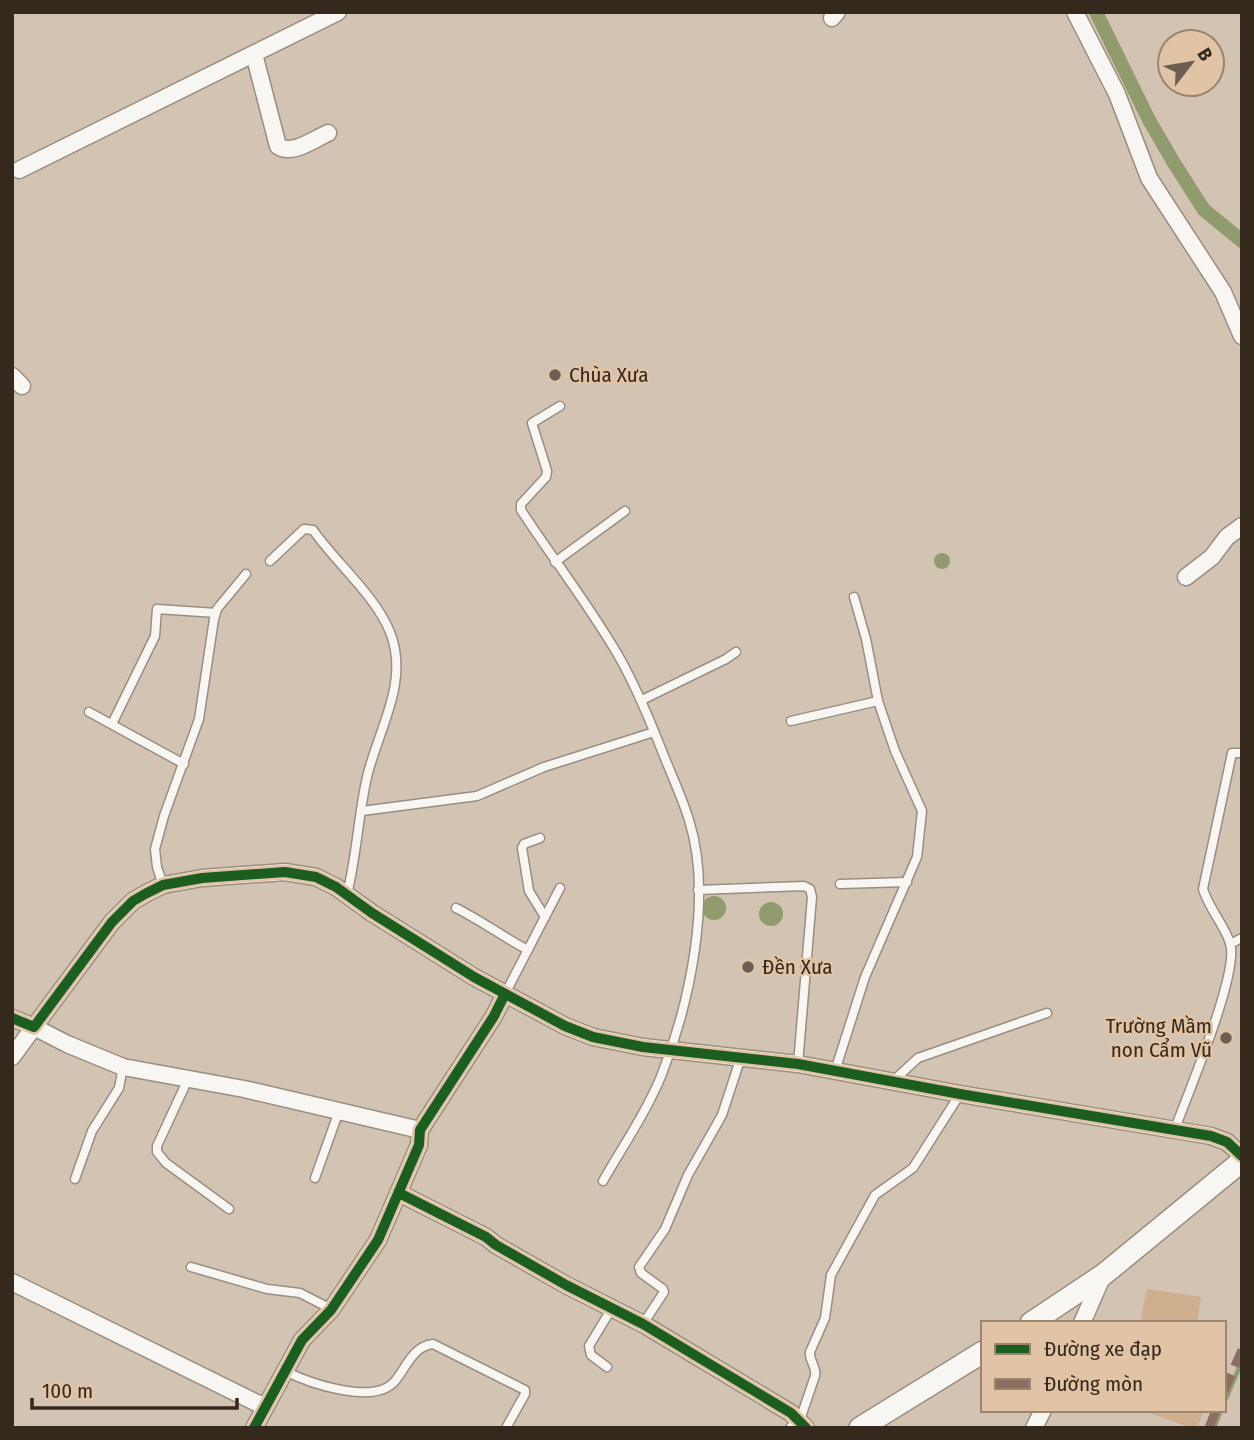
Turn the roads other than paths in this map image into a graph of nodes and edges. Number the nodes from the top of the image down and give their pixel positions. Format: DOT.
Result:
graph roads {
  1 [pos="338,12"];
  2 [pos="1075,12"];
  3 [pos="254,54"];
  4 [pos="328,133"];
  5 [pos="19,170"];
  6 [pos="1242,336"];
  7 [pos="560,406"];
  8 [pos="625,511"];
  9 [pos="1242,526"];
  10 [pos="270,561"];
  11 [pos="555,562"];
  12 [pos="246,574"];
  13 [pos="1186,577"];
  14 [pos="853,597"];
  15 [pos="216,613"];
  16 [pos="736,652"];
  17 [pos="642,700"];
  18 [pos="878,701"];
  19 [pos="89,712"];
  20 [pos="791,721"];
  21 [pos="112,724"];
  22 [pos="654,732"];
  23 [pos="1242,753"];
  24 [pos="184,764"];
  25 [pos="362,811"];
  26 [pos="540,838"];
  27 [pos="907,882"];
  28 [pos="841,884"];
  29 [pos="163,885"];
  30 [pos="560,888"];
  31 [pos="698,890"];
  32 [pos="347,894"];
  33 [pos="456,908"];
  34 [pos="545,917"];
  35 [pos="1242,938"];
  36 [pos="1230,944"];
  37 [pos="528,950"];
  38 [pos="505,994"];
  39 [pos="1047,1013"];
  40 [pos="12,1018"];
  41 [pos="34,1027"];
  42 [pos="669,1050"];
  43 [pos="12,1057"];
  44 [pos="741,1057"];
  45 [pos="797,1064"];
  46 [pos="123,1067"];
  47 [pos="835,1071"];
  48 [pos="188,1079"];
  49 [pos="893,1081"];
  50 [pos="960,1094"];
  51 [pos="339,1111"];
  52 [pos="1175,1129"];
  53 [pos="421,1130"];
  54 [pos="1242,1158"];
  55 [pos="316,1178"];
  56 [pos="75,1179"];
  57 [pos="603,1181"];
  58 [pos="398,1193"];
  59 [pos="229,1209"];
  60 [pos="191,1267"];
  61 [pos="1103,1275"];
  62 [pos="12,1282"];
  63 [pos="612,1308"];
  64 [pos="331,1310"];
  65 [pos="1034,1321"];
  66 [pos="1083,1321"];
  67 [pos="643,1324"];
  68 [pos="981,1353"];
  69 [pos="607,1367"];
  70 [pos="285,1371"];
  71 [pos="265,1407"];
  72 [pos="1042,1412"];
  73 [pos="798,1425"];
  74 [pos="254,1428"];
  75 [pos="506,1428"];
  76 [pos="860,1428"];
  77 [pos="1034,1428"];
  1 -- 3 [label="street"];
  2 -- 6 [label="street"];
  3 -- 4 [label="street"];
  3 -- 5 [label="street"];
  7 -- 11 [label="lane"];
  8 -- 11 [label="lane"];
  9 -- 13 [label="street"];
  10 -- 25 [label="lane"];
  11 -- 17 [label="lane"];
  12 -- 15 [label="lane"];
  14 -- 18 [label="lane"];
  15 -- 21 [label="lane"];
  15 -- 24 [label="lane"];
  16 -- 17 [label="lane"];
  17 -- 22 [label="lane"];
  18 -- 20 [label="lane"];
  18 -- 27 [label="lane"];
  19 -- 21 [label="lane"];
  21 -- 24 [label="lane"];
  22 -- 25 [label="lane"];
  22 -- 31 [label="lane"];
  23 -- 36 [label="lane"];
  24 -- 29 [label="lane"];
  25 -- 32 [label="lane"];
  26 -- 34 [label="lane"];
  27 -- 28 [label="lane"];
  27 -- 47 [label="lane"];
  29 -- 32 [label="street"];
  29 -- 41 [label="street"];
  30 -- 34 [label="lane"];
  31 -- 42 [label="lane"];
  31 -- 45 [label="lane"];
  32 -- 38 [label="street"];
  33 -- 37 [label="lane"];
  34 -- 37 [label="lane"];
  35 -- 36 [label="lane"];
  36 -- 52 [label="lane"];
  37 -- 38 [label="lane"];
  38 -- 42 [label="street"];
  38 -- 53 [label="street"];
  39 -- 49 [label="lane"];
  40 -- 41 [label="street"];
  41 -- 43 [label="street"];
  41 -- 46 [label="street"];
  42 -- 44 [label="street"];
  42 -- 57 [label="lane"];
  44 -- 45 [label="street"];
  44 -- 67 [label="lane"];
  45 -- 47 [label="street"];
  46 -- 48 [label="street"];
  46 -- 56 [label="lane"];
  47 -- 49 [label="street"];
  48 -- 51 [label="street"];
  48 -- 59 [label="lane"];
  49 -- 50 [label="street"];
  50 -- 52 [label="street"];
  50 -- 73 [label="lane"];
  51 -- 53 [label="street"];
  51 -- 55 [label="lane"];
  52 -- 54 [label="street"];
  53 -- 58 [label="street"];
  54 -- 61 [label="street"];
  58 -- 63 [label="street"];
  58 -- 64 [label="street"];
  60 -- 64 [label="lane"];
  61 -- 65 [label="street"];
  61 -- 66 [label="street"];
  62 -- 71 [label="street"];
  63 -- 67 [label="street"];
  63 -- 69 [label="lane"];
  64 -- 70 [label="street"];
  67 -- 73 [label="street"];
  68 -- 76 [label="street"];
  70 -- 71 [label="street"];
  70 -- 75 [label="lane"];
  71 -- 74 [label="street"];
  72 -- 77 [label="street"];
}
